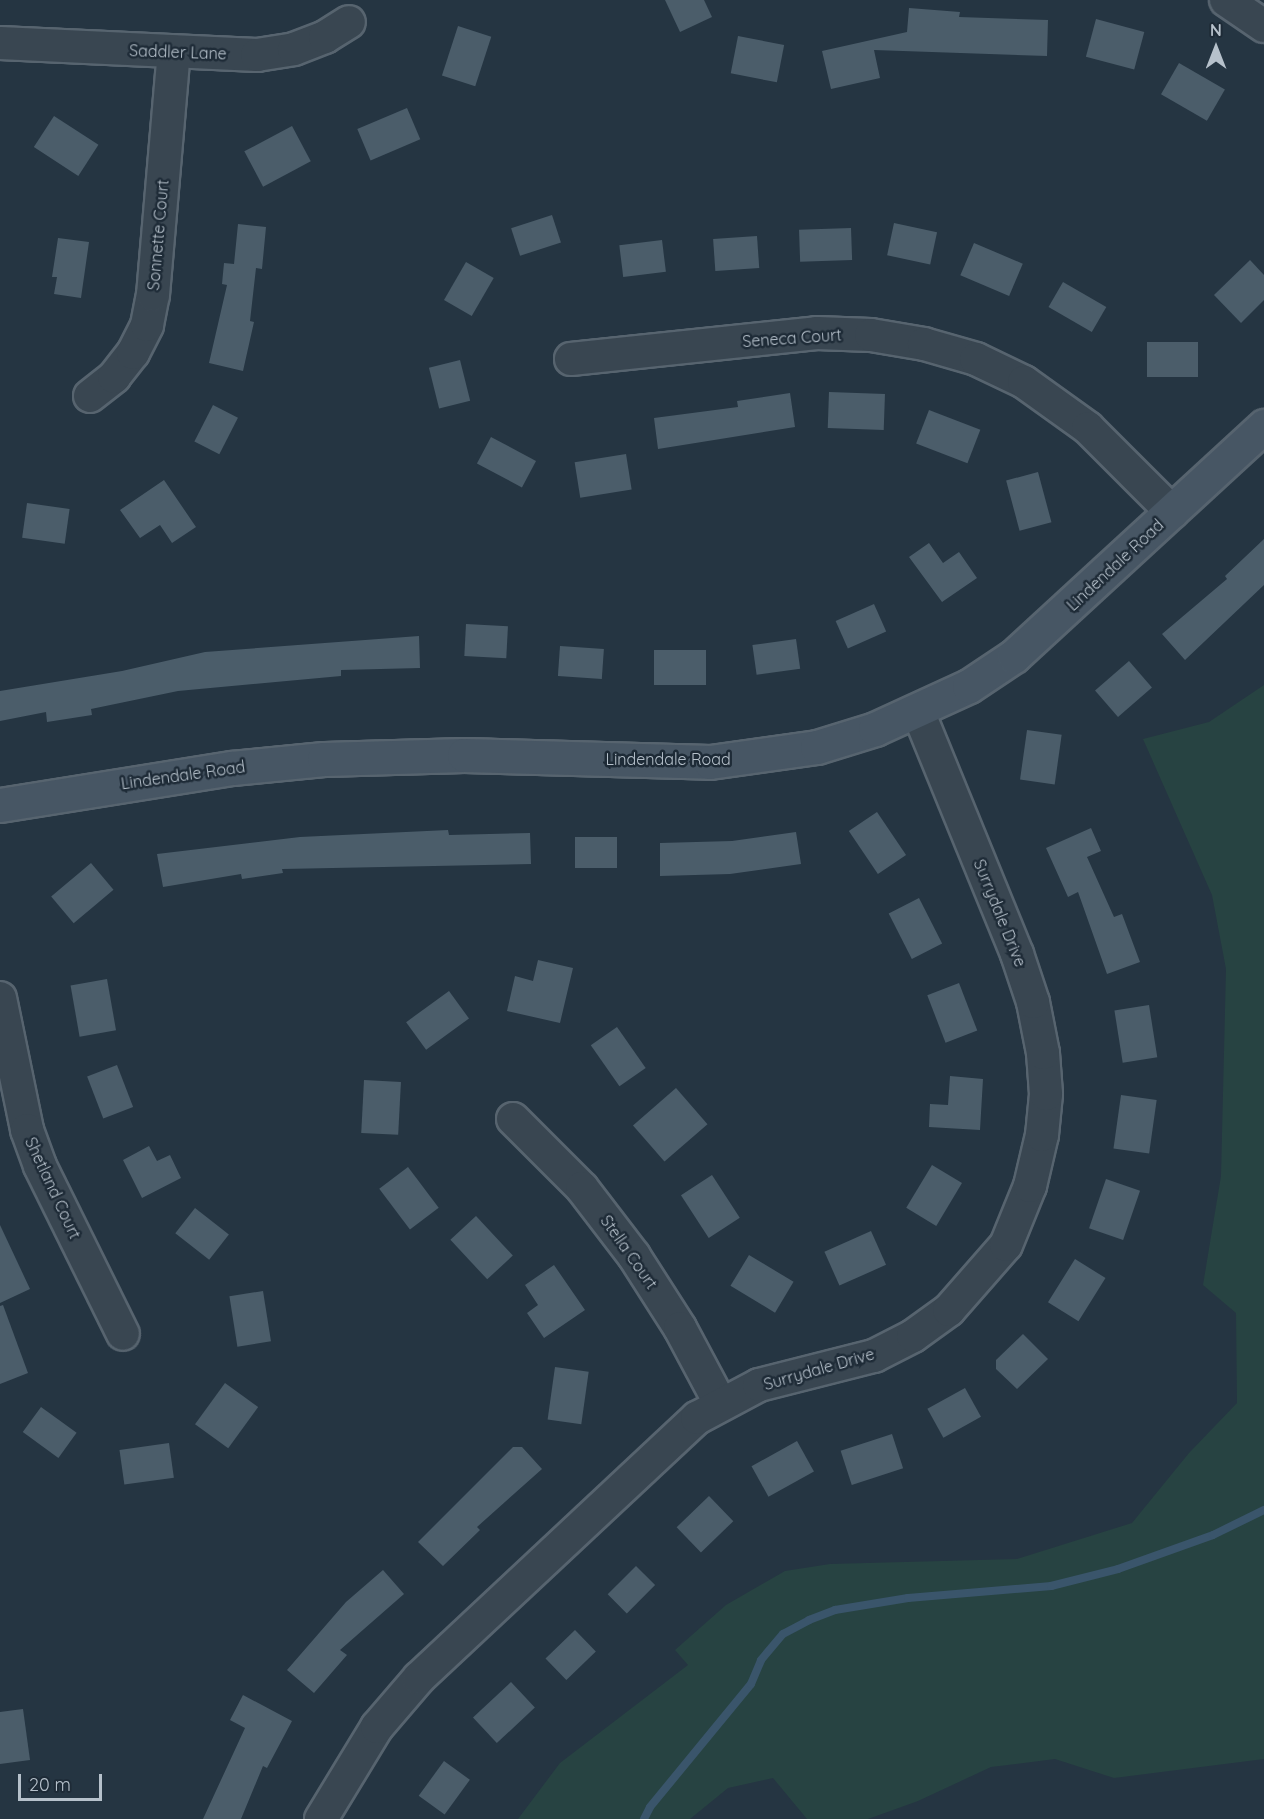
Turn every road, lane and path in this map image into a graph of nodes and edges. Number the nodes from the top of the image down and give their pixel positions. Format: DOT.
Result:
graph roads {
  1 [pos="1226,0"];
  2 [pos="349,22"];
  3 [pos="1264,26"];
  4 [pos="0,43"];
  5 [pos="174,52"];
  6 [pos="571,359"];
  7 [pos="90,396"];
  8 [pos="1264,426"];
  9 [pos="1172,512"];
  10 [pos="918,711"];
  11 [pos="0,805"];
  12 [pos="0,998"];
  13 [pos="513,1119"];
  14 [pos="123,1334"];
  15 [pos="720,1403"];
  16 [pos="321,1819"];
  1 -- 3 [label="street"];
  2 -- 5 [label="street, Saddler Lane"];
  4 -- 5 [label="street, Saddler Lane"];
  5 -- 7 [label="street, Sonnette Court"];
  6 -- 9 [label="street, Seneca Court"];
  8 -- 9 [label="street, Lindendale Road"];
  9 -- 10 [label="street, Lindendale Road"];
  10 -- 11 [label="street, Lindendale Road"];
  10 -- 15 [label="street, Surrydale Drive"];
  12 -- 14 [label="street, Shetland Court"];
  13 -- 15 [label="street, Stella Court"];
  15 -- 16 [label="street, Surrydale Drive"];
}
